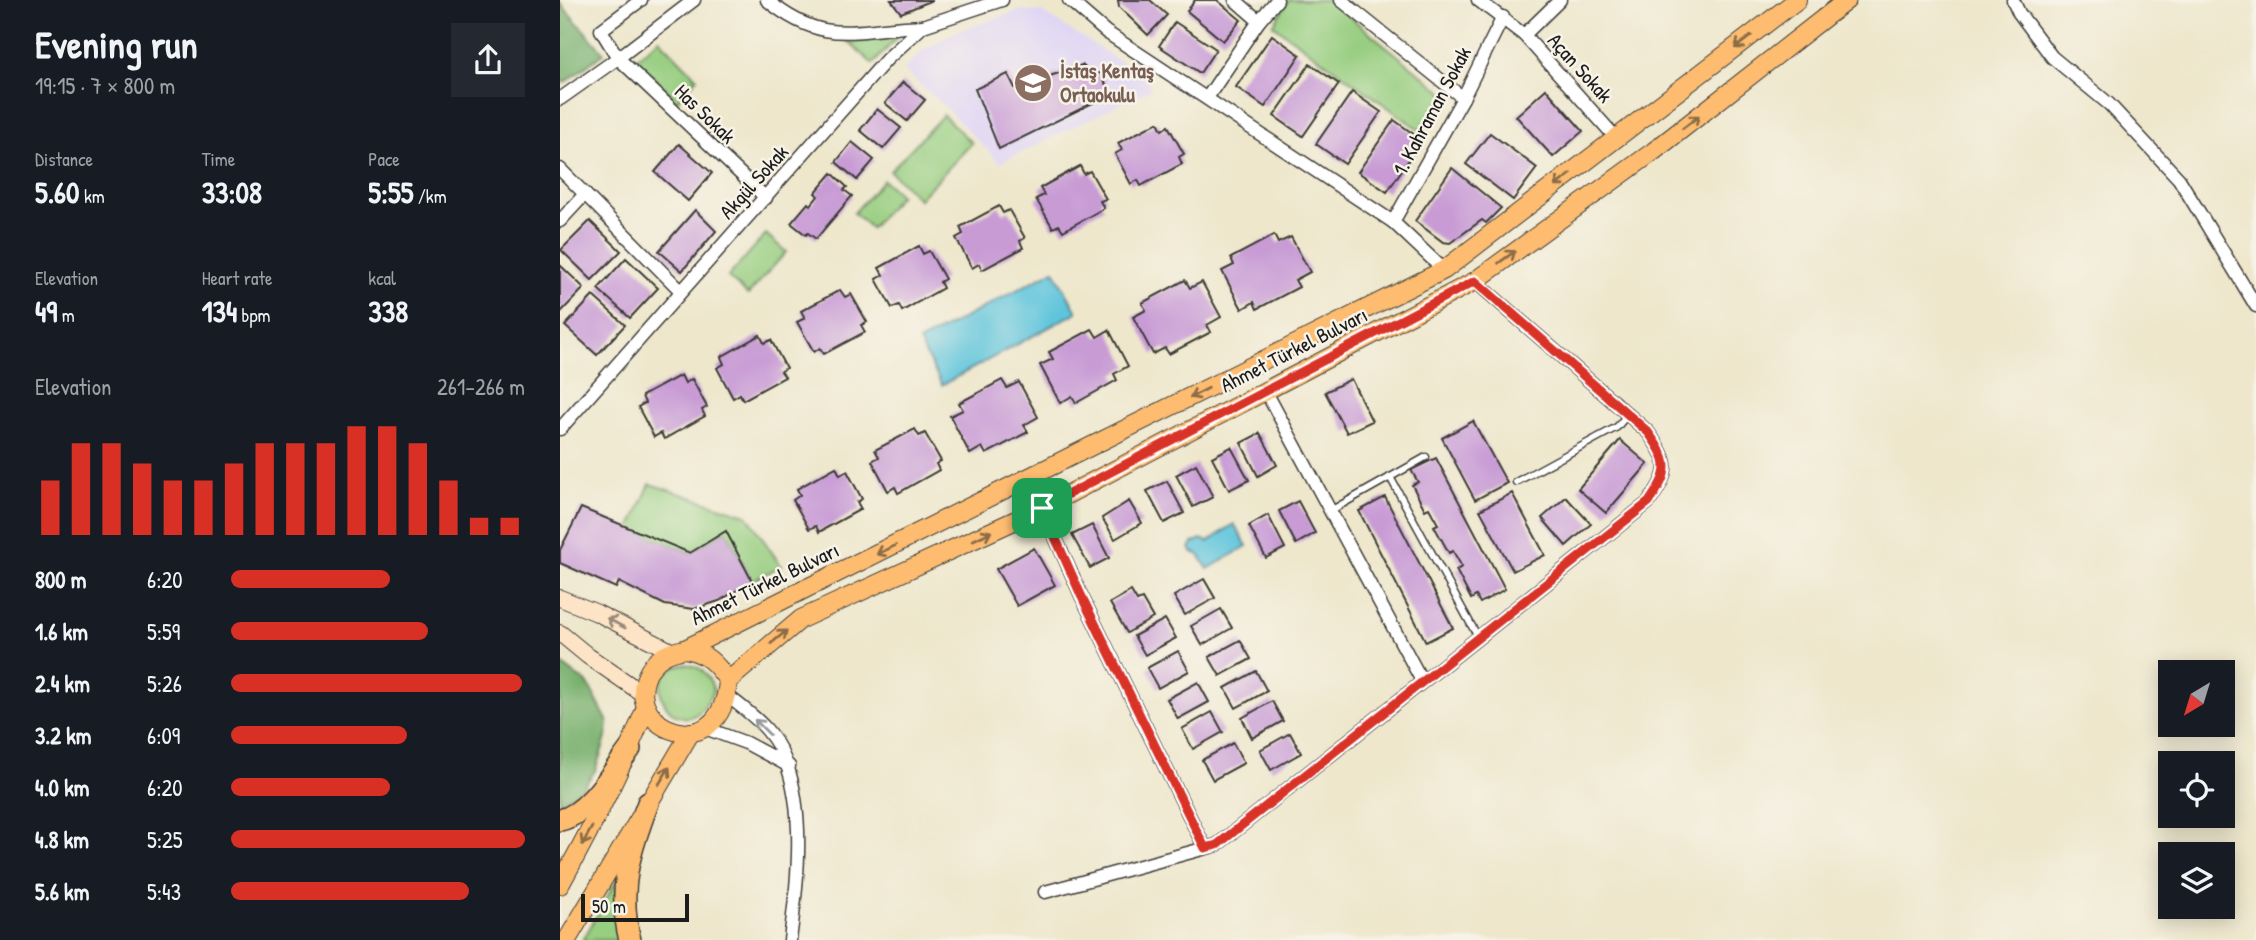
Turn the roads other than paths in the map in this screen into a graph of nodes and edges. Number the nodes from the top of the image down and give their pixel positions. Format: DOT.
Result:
graph roads {
  1 [pos="641,0"];
  2 [pos="694,0"];
  3 [pos="767,0"];
  4 [pos="1002,0"];
  5 [pos="1069,0"];
  6 [pos="1235,0"];
  7 [pos="1277,0"];
  8 [pos="1341,0"];
  9 [pos="1478,0"];
  10 [pos="1560,0"];
  11 [pos="1797,0"];
  12 [pos="1847,0"];
  13 [pos="2013,0"];
  14 [pos="1503,17"];
  15 [pos="1259,21"];
  16 [pos="923,26"];
  17 [pos="1524,34"];
  18 [pos="618,58"];
  19 [pos="561,97"];
  20 [pos="1207,98"];
  21 [pos="1463,98"];
  22 [pos="1617,139"];
  23 [pos="560,169"];
  24 [pos="585,194"];
  25 [pos="765,198"];
  26 [pos="560,221"];
  27 [pos="1393,222"];
  28 [pos="1444,270"];
  29 [pos="1475,281"];
  30 [pos="681,291"];
  31 [pos="2256,306"];
  32 [pos="1265,390"];
  33 [pos="1628,415"];
  34 [pos="560,429"];
  35 [pos="1426,457"];
  36 [pos="1390,477"];
  37 [pos="1516,482"];
  38 [pos="1042,508"];
  39 [pos="1329,511"];
  40 [pos="560,598"];
  41 [pos="1474,630"];
  42 [pos="560,633"];
  43 [pos="678,650"];
  44 [pos="1422,681"];
  45 [pos="727,688"];
  46 [pos="645,701"];
  47 [pos="698,730"];
  48 [pos="630,749"];
  49 [pos="789,766"];
  50 [pos="648,803"];
  51 [pos="560,820"];
  52 [pos="1205,848"];
  53 [pos="560,885"];
  54 [pos="1045,892"];
  55 [pos="566,940"];
  56 [pos="630,940"];
  57 [pos="790,940"];
  1 -- 18 [label="street, Has Sokak"];
  2 -- 18 [label="street"];
  3 -- 16 [label="street"];
  4 -- 16 [label="street, Akgül Sokak"];
  5 -- 20 [label="street"];
  6 -- 15 [label="street"];
  7 -- 15 [label="street"];
  8 -- 21 [label="street"];
  9 -- 14 [label="street, Açan Sokak"];
  10 -- 17 [label="street"];
  11 -- 22 [label="main road, Ahmet Türkel Bulvarı, one-way"];
  29 -- 12 [label="main road, Ahmet Türkel Bulvarı, one-way"];
  13 -- 31 [label="street"];
  14 -- 17 [label="street, Açan Sokak"];
  14 -- 21 [label="street, 1. Kahraman Sokak"];
  15 -- 20 [label="street"];
  16 -- 25 [label="street, Akgül Sokak"];
  17 -- 22 [label="street, Açan Sokak"];
  18 -- 19 [label="street"];
  18 -- 25 [label="street, Has Sokak"];
  20 -- 27 [label="street"];
  21 -- 27 [label="street, 1. Kahraman Sokak"];
  22 -- 28 [label="main road, Ahmet Türkel Bulvarı, one-way"];
  23 -- 24 [label="street"];
  24 -- 26 [label="street"];
  24 -- 30 [label="street"];
  25 -- 30 [label="street, Akgül Sokak"];
  27 -- 28 [label="street"];
  28 -- 43 [label="main road, Ahmet Türkel Bulvarı, one-way"];
  29 -- 32 [label="main road, Ahmet Türkel Bulvarı"];
  29 -- 33 [label="street"];
  30 -- 34 [label="street, Akgül Sokak"];
  32 -- 38 [label="main road, Ahmet Türkel Bulvarı"];
  32 -- 39 [label="street"];
  33 -- 37 [label="lane"];
  33 -- 44 [label="street"];
  35 -- 36 [label="lane"];
  36 -- 39 [label="lane"];
  36 -- 41 [label="lane"];
  45 -- 38 [label="main road, Ahmet Türkel Bulvarı, one-way"];
  38 -- 52 [label="street"];
  39 -- 44 [label="street"];
  43 -- 40 [label="main road, one-way"];
  42 -- 46 [label="main road"];
  43 -- 45 [label="main road"];
  43 -- 46 [label="main road"];
  44 -- 52 [label="street"];
  45 -- 47 [label="main road"];
  49 -- 45 [label="street, one-way"];
  46 -- 47 [label="main road"];
  46 -- 48 [label="main road"];
  47 -- 49 [label="street"];
  50 -- 47 [label="main road, one-way"];
  48 -- 51 [label="highway"];
  48 -- 53 [label="main road, one-way"];
  49 -- 57 [label="street"];
  50 -- 55 [label="main road"];
  50 -- 56 [label="highway"];
  52 -- 54 [label="street"];
}
